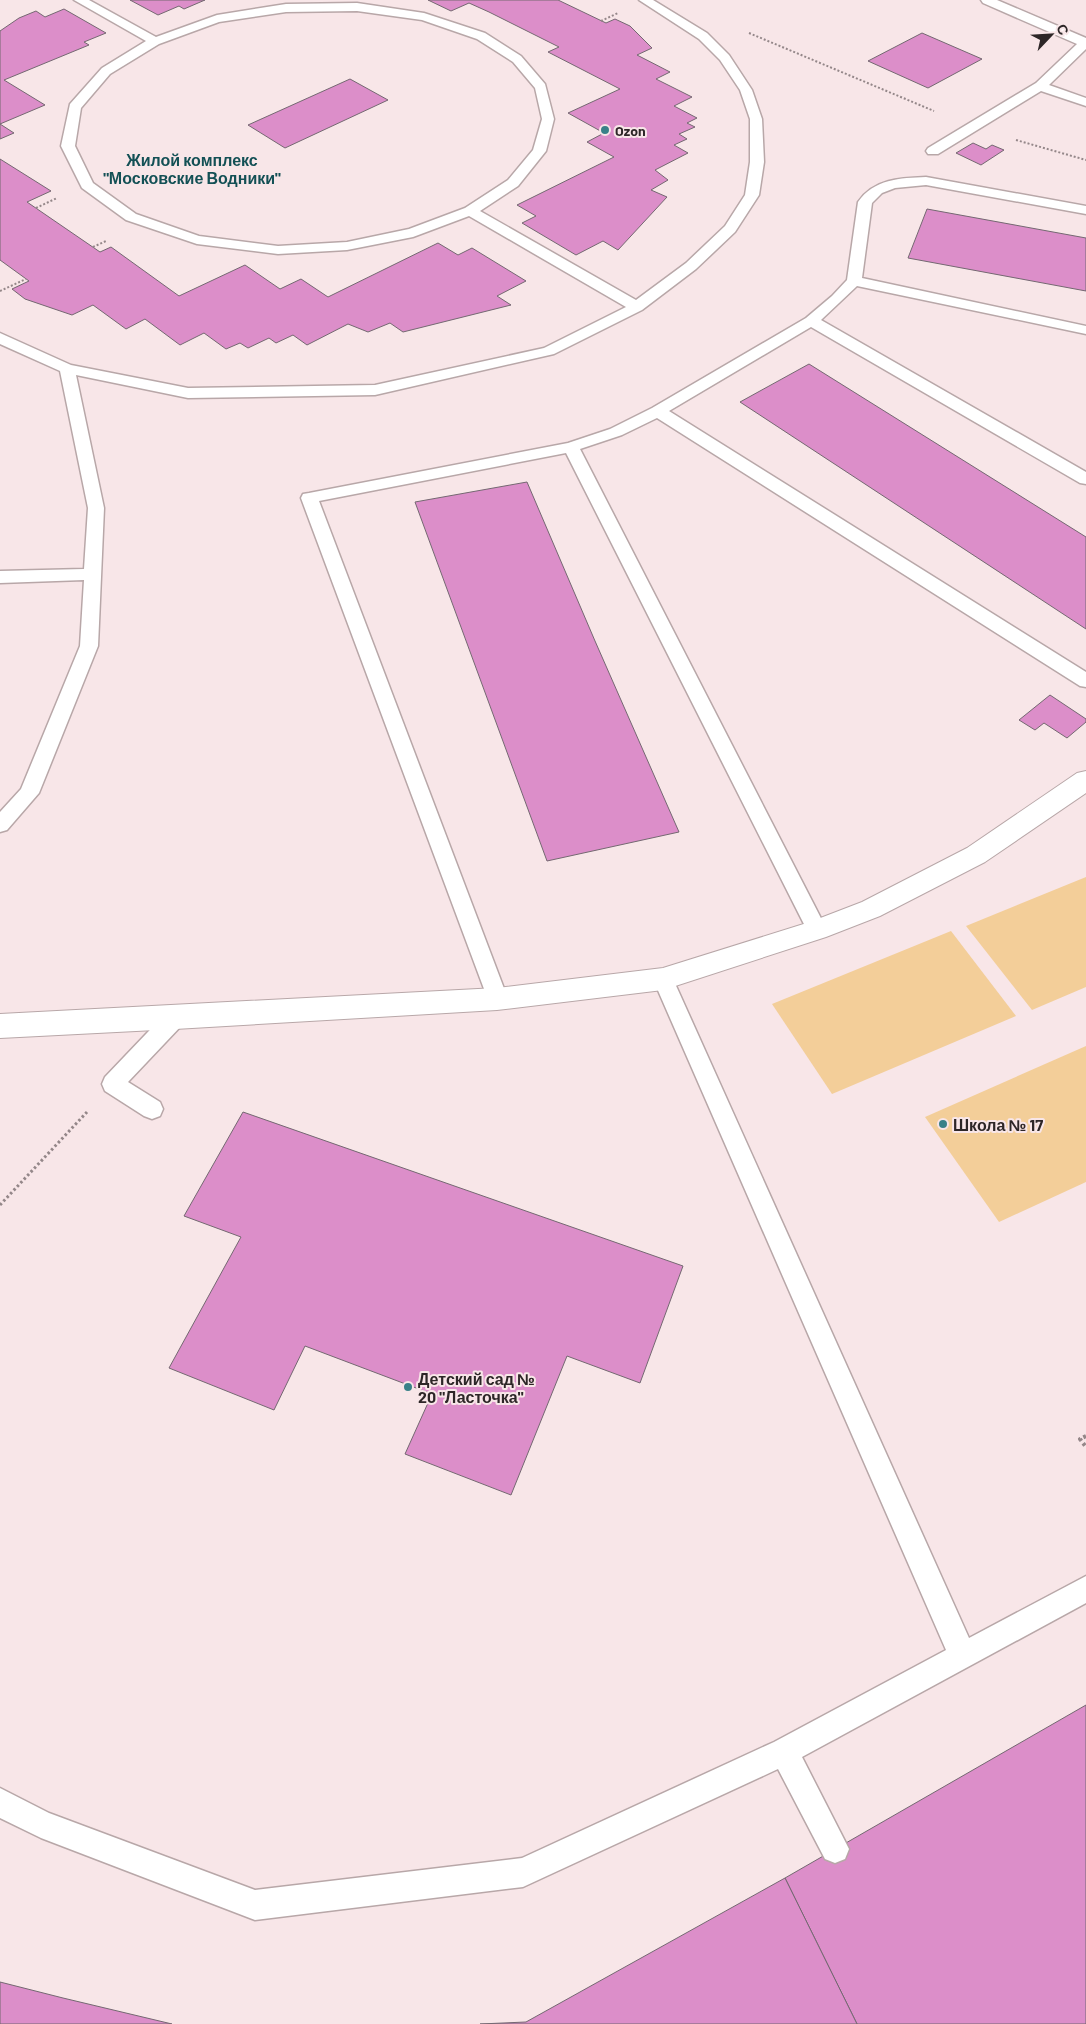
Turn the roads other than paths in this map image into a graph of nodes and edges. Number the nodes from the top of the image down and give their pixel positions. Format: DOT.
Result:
graph roads {
  1 [pos="80,0"];
  2 [pos="645,0"];
  3 [pos="987,0"];
  4 [pos="155,41"];
  5 [pos="1085,42"];
  6 [pos="1040,86"];
  7 [pos="1086,102"];
  8 [pos="934,151"];
  9 [pos="1086,210"];
  10 [pos="470,211"];
  11 [pos="854,282"];
  12 [pos="638,307"];
  13 [pos="811,321"];
  14 [pos="1086,330"];
  15 [pos="0,338"];
  16 [pos="67,369"];
  17 [pos="658,411"];
  18 [pos="571,447"];
  19 [pos="1086,479"];
  20 [pos="93,574"];
  21 [pos="0,576"];
  22 [pos="1086,681"];
  23 [pos="1086,780"];
  24 [pos="0,825"];
  25 [pos="817,930"];
  26 [pos="663,979"];
  27 [pos="497,999"];
  28 [pos="176,1018"];
  29 [pos="0,1026"];
  30 [pos="152,1109"];
  31 [pos="1086,1589"];
  32 [pos="963,1656"];
  33 [pos="784,1752"];
  34 [pos="0,1802"];
  35 [pos="835,1849"];
  1 -- 4 [label="lane"];
  2 -- 12 [label="lane"];
  3 -- 5 [label="lane"];
  4 -- 10 [label="lane"];
  4 -- 10 [label="lane"];
  5 -- 6 [label="lane"];
  6 -- 7 [label="lane"];
  6 -- 8 [label="lane"];
  9 -- 11 [label="lane"];
  10 -- 12 [label="lane"];
  11 -- 13 [label="lane"];
  11 -- 14 [label="lane"];
  12 -- 16 [label="lane"];
  13 -- 17 [label="lane"];
  13 -- 19 [label="lane"];
  15 -- 16 [label="lane"];
  16 -- 20 [label="lane"];
  17 -- 18 [label="lane"];
  17 -- 22 [label="lane"];
  18 -- 25 [label="lane"];
  18 -- 27 [label="lane"];
  20 -- 21 [label="lane"];
  20 -- 24 [label="lane"];
  23 -- 25 [label="street"];
  25 -- 26 [label="street"];
  26 -- 27 [label="street"];
  26 -- 32 [label="lane"];
  27 -- 28 [label="street"];
  28 -- 29 [label="street"];
  28 -- 30 [label="lane"];
  31 -- 32 [label="lane"];
  32 -- 33 [label="lane"];
  33 -- 34 [label="lane"];
  33 -- 35 [label="lane"];
}
